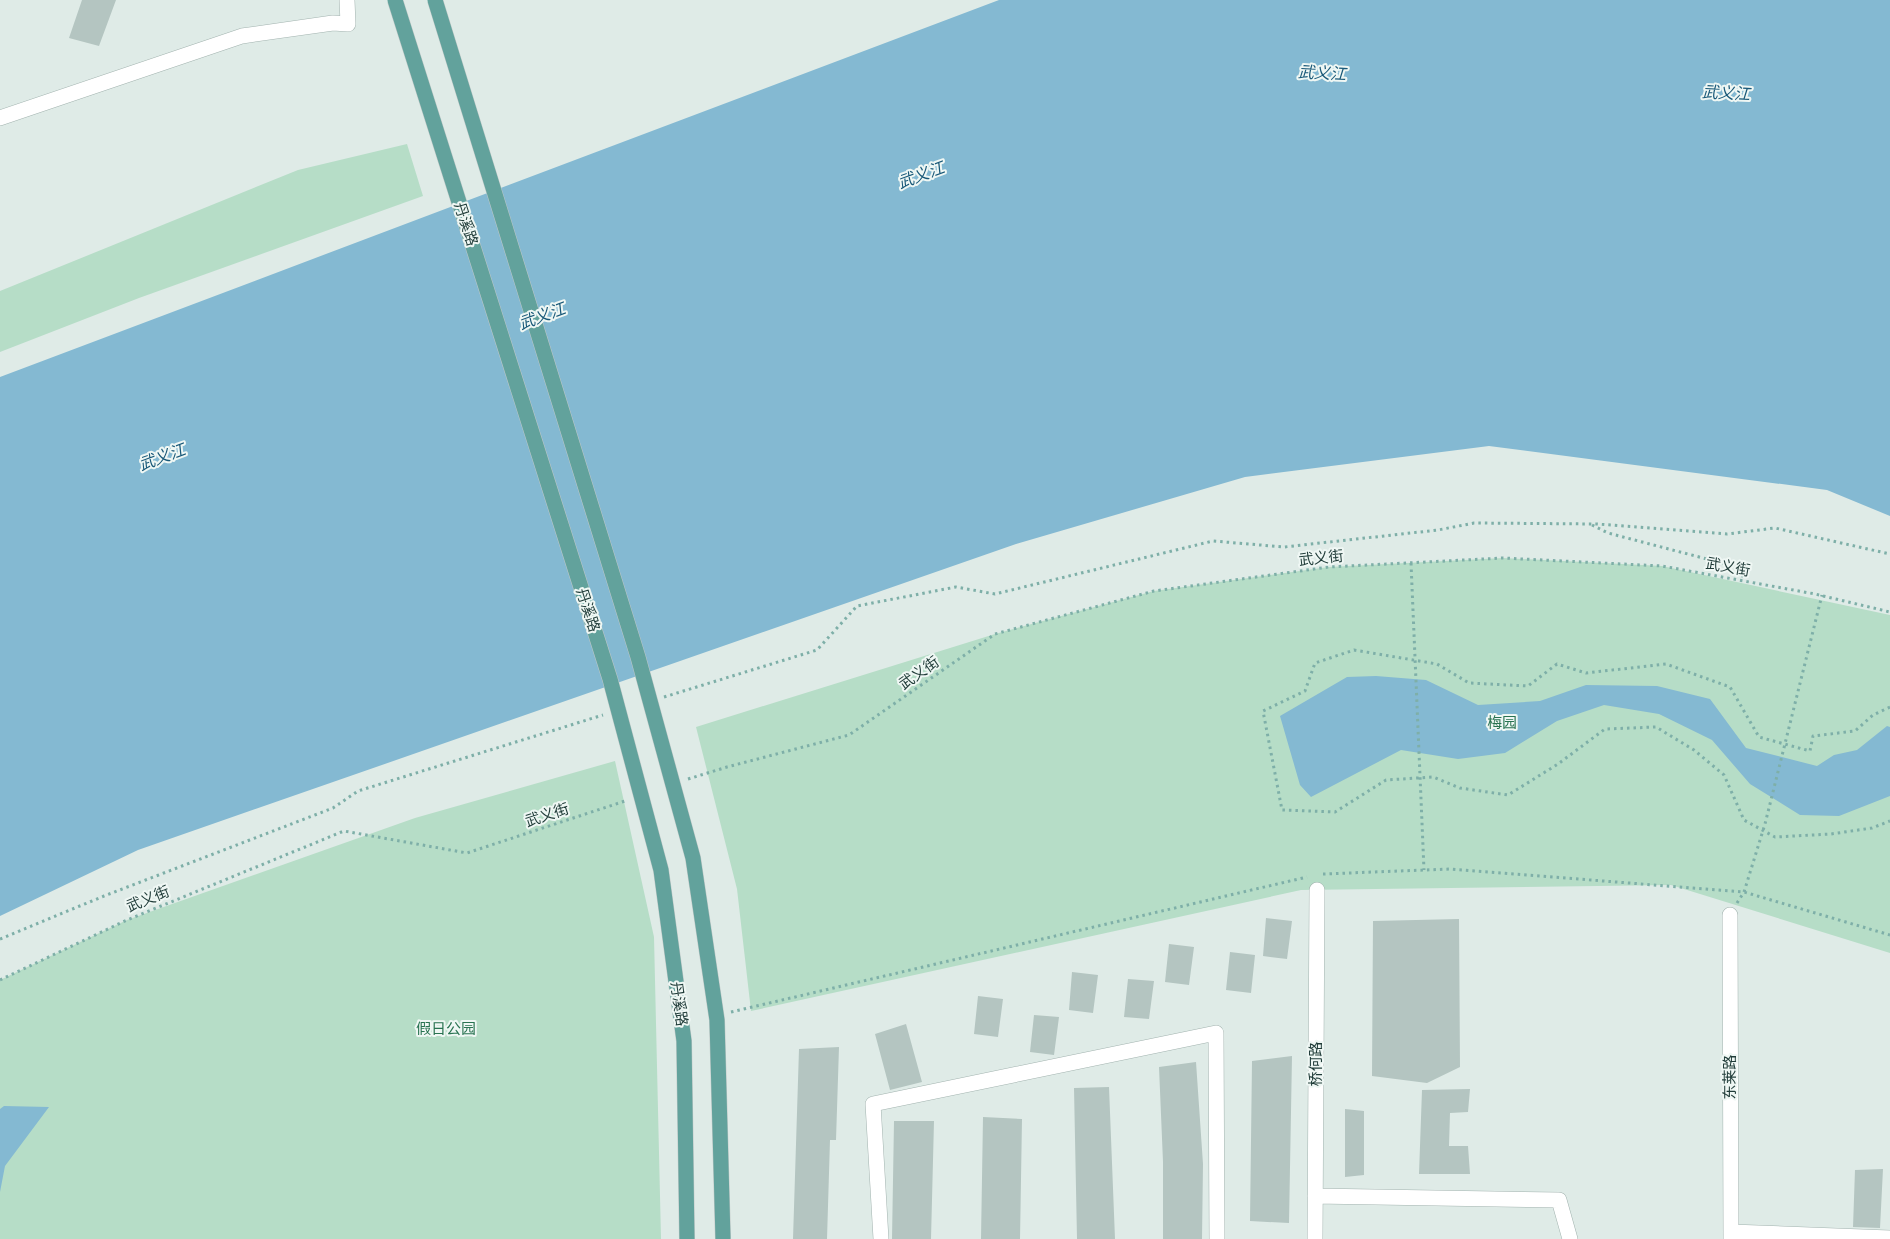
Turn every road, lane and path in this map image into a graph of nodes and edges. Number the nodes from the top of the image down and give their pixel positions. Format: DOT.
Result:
graph roads {
  1 [pos="347,0"];
  2 [pos="396,0"];
  3 [pos="435,0"];
  4 [pos="0,118"];
  5 [pos="1590,524"];
  6 [pos="1890,554"];
  7 [pos="1411,563"];
  8 [pos="1744,581"];
  9 [pos="1822,596"];
  10 [pos="1890,612"];
  11 [pos="1416,660"];
  12 [pos="656,699"];
  13 [pos="1890,707"];
  14 [pos="609,714"];
  15 [pos="1784,744"];
  16 [pos="1420,778"];
  17 [pos="680,782"];
  18 [pos="634,798"];
  19 [pos="1890,821"];
  20 [pos="1763,830"];
  21 [pos="1424,870"];
  22 [pos="1317,890"];
  23 [pos="1730,915"];
  24 [pos="0,939"];
  25 [pos="0,980"];
  26 [pos="1315,1196"];
  27 [pos="1731,1235"];
  28 [pos="1890,1238"];
  29 [pos="687,1239"];
  30 [pos="723,1239"];
  31 [pos="881,1239"];
  32 [pos="1217,1239"];
  33 [pos="1315,1239"];
  34 [pos="1570,1239"];
  1 -- 4 [label="street"];
  2 -- 29 [label="main road, 丹溪路, bridge"];
  3 -- 30 [label="main road, bridge"];
  5 -- 6 [label="path"];
  5 -- 8 [label="path"];
  5 -- 12 [label="path"];
  7 -- 8 [label="path, 武义街"];
  7 -- 11 [label="path"];
  7 -- 17 [label="path, 武义街"];
  8 -- 9 [label="path, 武义街"];
  9 -- 10 [label="path, 武义街"];
  9 -- 15 [label="path"];
  11 -- 15 [label="path"];
  11 -- 16 [label="path"];
  11 -- 16 [label="path"];
  13 -- 15 [label="path"];
  14 -- 24 [label="path"];
  15 -- 20 [label="path"];
  16 -- 20 [label="path"];
  16 -- 21 [label="path"];
  18 -- 25 [label="path, 武义街"];
  19 -- 20 [label="path"];
  20 -- 23 [label="path"];
  22 -- 26 [label="street, 桥何路"];
  23 -- 27 [label="street, 东莱路"];
  26 -- 33 [label="street, 桥何路"];
  26 -- 34 [label="street"];
  27 -- 28 [label="street"];
  31 -- 32 [label="street"];
}
